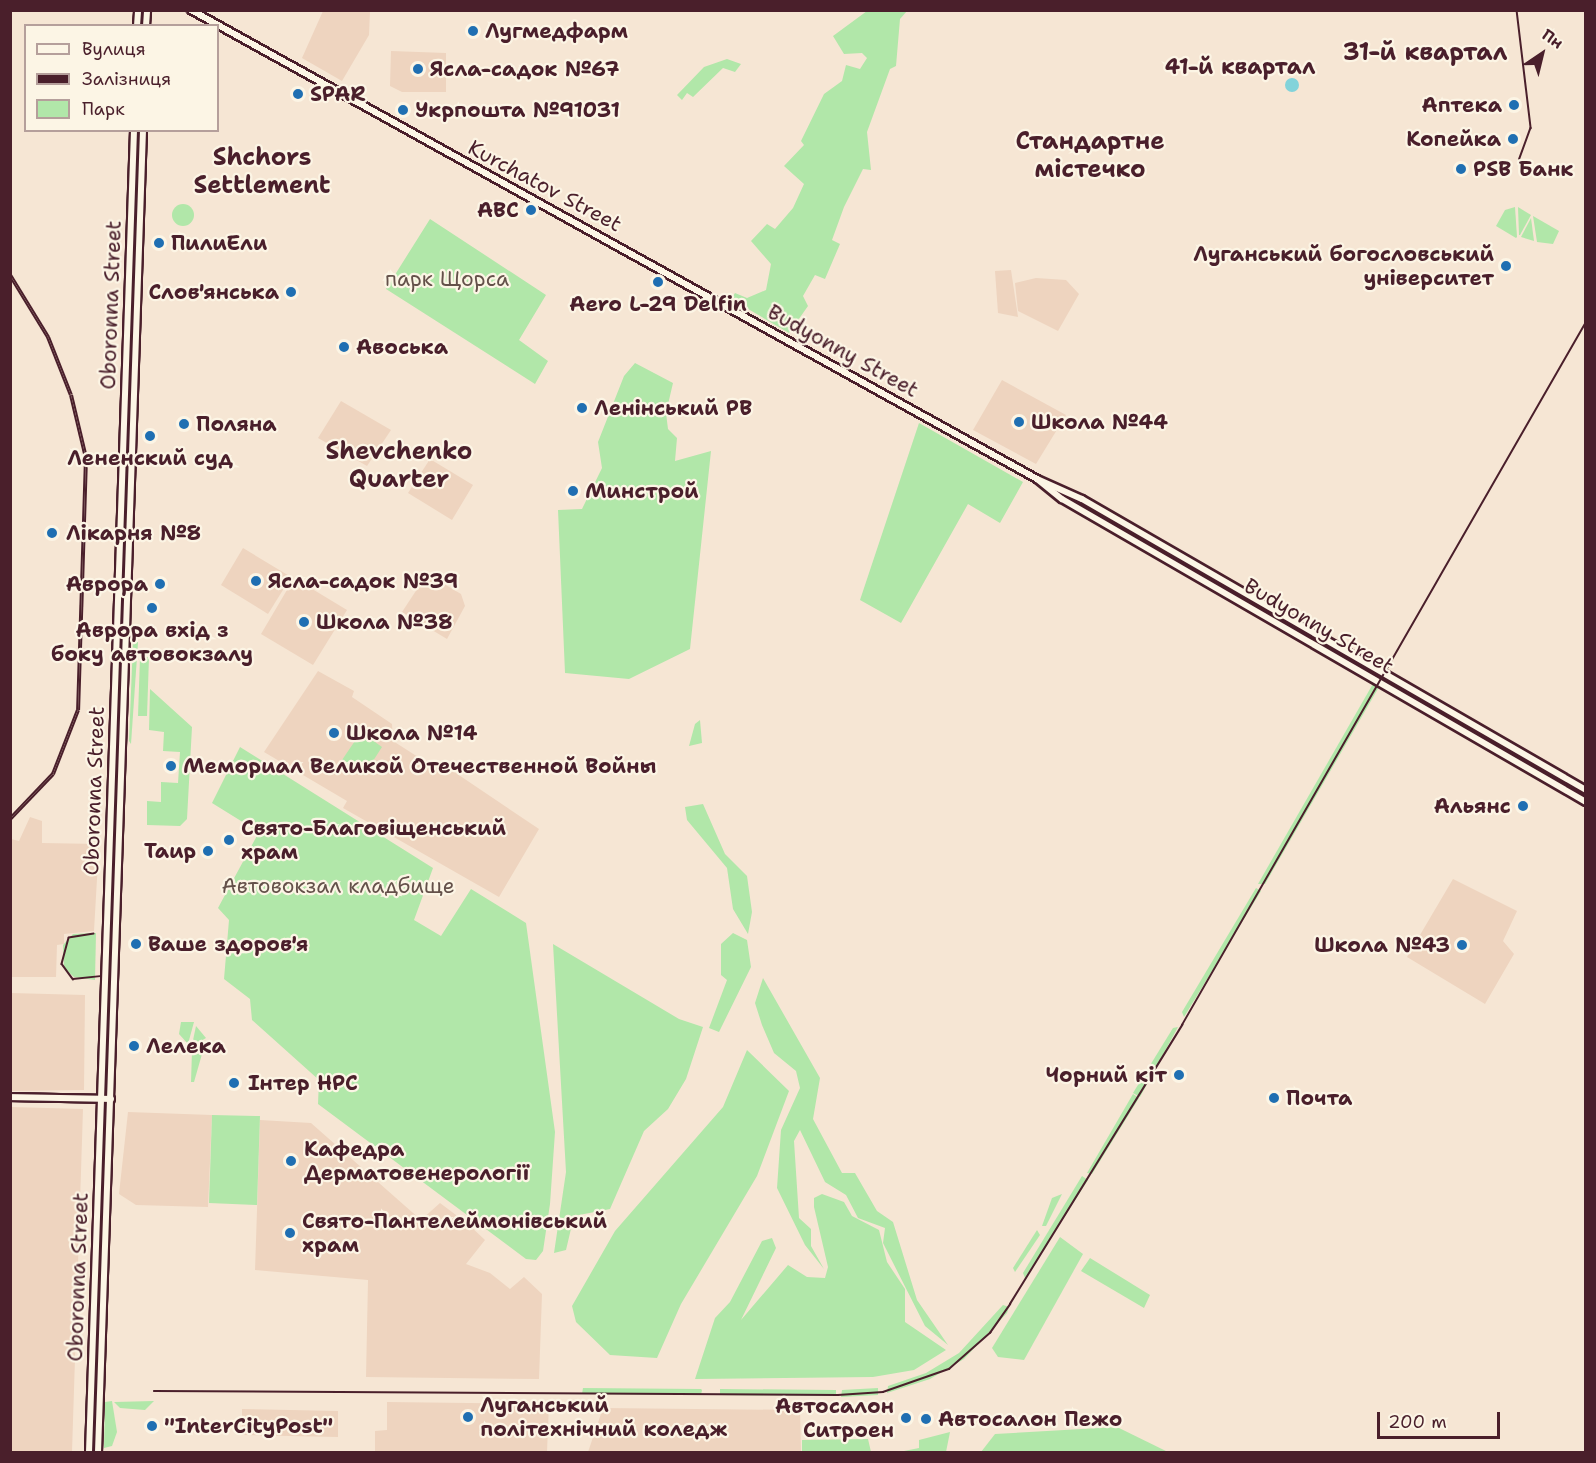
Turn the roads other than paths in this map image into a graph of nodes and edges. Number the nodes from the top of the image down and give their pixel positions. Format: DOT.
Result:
graph roads {
  1 [pos="190,10"];
  2 [pos="216,24"];
  3 [pos="219,26"];
  4 [pos="134,132"];
  5 [pos="143,132"];
  6 [pos="632,252"];
  7 [pos="1037,479"];
  8 [pos="1586,790"];
  9 [pos="1586,801"];
  10 [pos="10,1097"];
  11 [pos="100,1098"];
  12 [pos="111,1099"];
  13 [pos="89,1452"];
  14 [pos="98,1452"];
  1 -- 2 [label="main road, Kurchatov Street"];
  3 -- 6 [label="main road, Kurchatov Street"];
  4 -- 11 [label="main road, Oboronna Street"];
  5 -- 12 [label="main road, Oboronna Street"];
  6 -- 7 [label="main road, Budyonny Street"];
  7 -- 8 [label="main road, Budyonny Street"];
  7 -- 9 [label="main road, Budyonny Street"];
  10 -- 11 [label="main road"];
  11 -- 12 [label="main road"];
  11 -- 13 [label="main road, Oboronna Street"];
  12 -- 14 [label="main road, Oboronna Street"];
}
